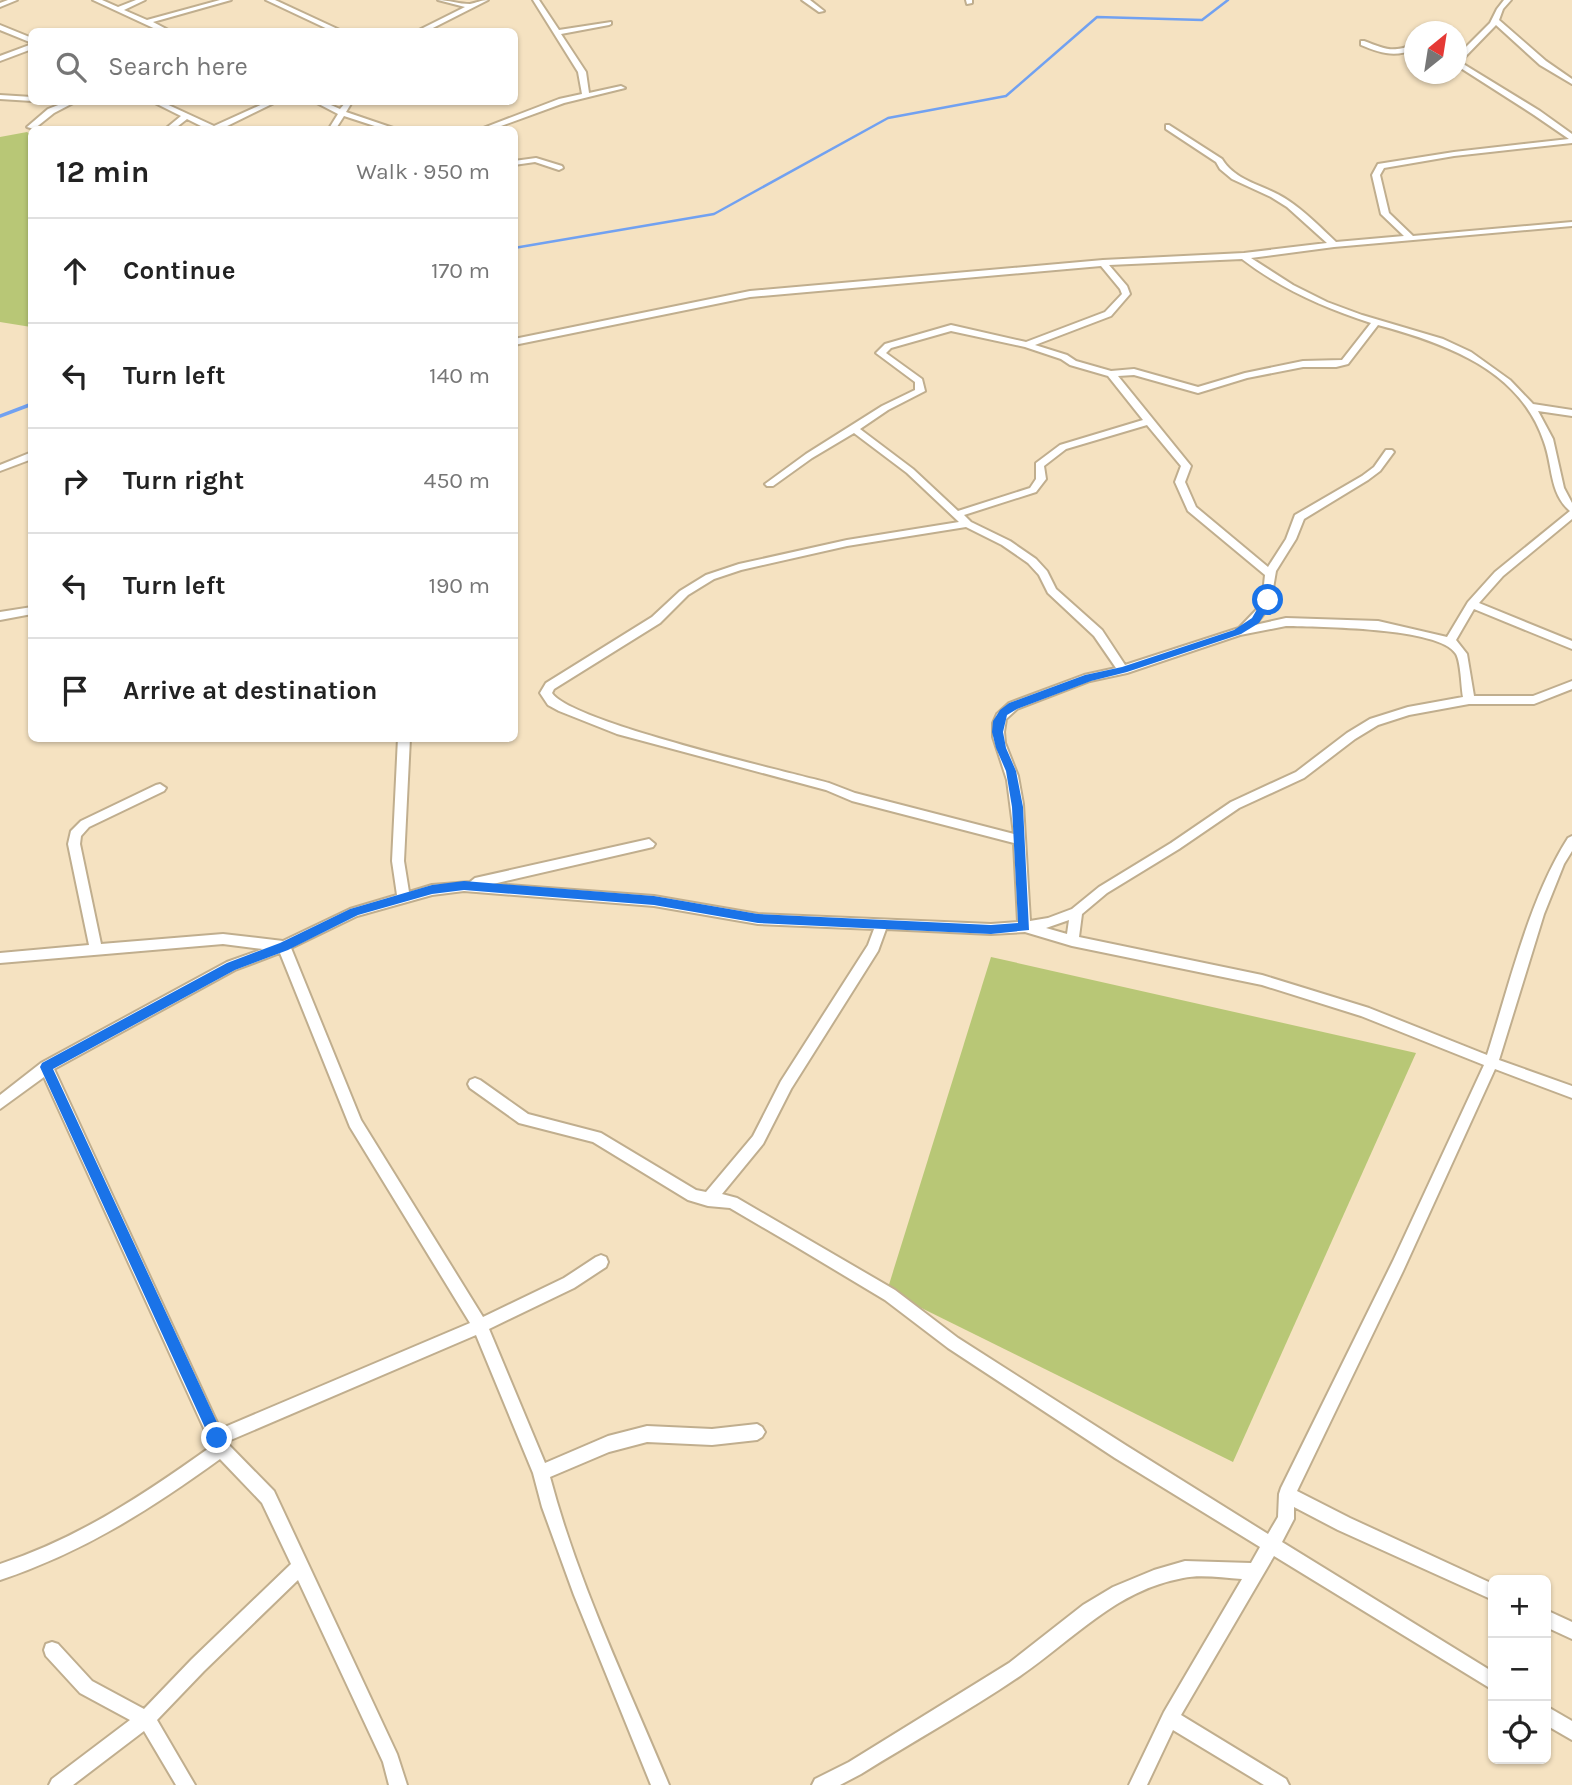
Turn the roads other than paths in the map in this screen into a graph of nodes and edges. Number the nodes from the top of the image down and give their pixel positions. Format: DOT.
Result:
graph roads {
  1 [pos="13,0"];
  2 [pos="96,0"];
  3 [pos="142,0"];
  4 [pos="228,0"];
  5 [pos="269,0"];
  6 [pos="440,0"];
  7 [pos="485,0"];
  8 [pos="536,0"];
  9 [pos="805,0"];
  10 [pos="1508,0"];
  11 [pos="0,5"];
  12 [pos="472,6"];
  13 [pos="118,10"];
  14 [pos="821,11"];
  15 [pos="1495,21"];
  16 [pos="146,22"];
  17 [pos="609,23"];
  18 [pos="0,27"];
  19 [pos="160,28"];
  20 [pos="332,28"];
  21 [pos="426,28"];
  22 [pos="558,32"];
  23 [pos="28,41"];
  24 [pos="1364,43"];
  25 [pos="28,45"];
  26 [pos="1404,52"];
  27 [pos="1467,52"];
  28 [pos="0,60"];
  29 [pos="1467,68"];
  30 [pos="1572,82"];
  31 [pos="621,88"];
  32 [pos="585,94"];
  33 [pos="0,97"];
  34 [pos="28,99"];
  35 [pos="56,105"];
  36 [pos="163,105"];
  37 [pos="266,105"];
  38 [pos="325,105"];
  39 [pos="347,105"];
  40 [pos="60,106"];
  41 [pos="342,113"];
  42 [pos="187,116"];
  43 [pos="32,126"];
  44 [pos="173,126"];
  45 [pos="209,126"];
  46 [pos="221,126"];
  47 [pos="334,126"];
  48 [pos="383,126"];
  49 [pos="493,126"];
  50 [pos="1169,127"];
  51 [pos="1572,140"];
  52 [pos="518,162"];
  53 [pos="559,168"];
  54 [pos="1572,224"];
  55 [pos="1411,238"];
  56 [pos="1334,245"];
  57 [pos="1244,256"];
  58 [pos="1103,263"];
  59 [pos="1376,322"];
  60 [pos="518,341"];
  61 [pos="1027,345"];
  62 [pos="1111,374"];
  63 [pos="1532,407"];
  64 [pos="1572,413"];
  65 [pos="1149,422"];
  66 [pos="854,429"];
  67 [pos="1389,452"];
  68 [pos="28,456"];
  69 [pos="0,468"];
  70 [pos="771,484"];
  71 [pos="1572,512"];
  72 [pos="958,514"];
  73 [pos="967,524"];
  74 [pos="1270,573"];
  75 [pos="1472,604"];
  76 [pos="28,611"];
  77 [pos="0,616"];
  78 [pos="1238,632"];
  79 [pos="1450,641"];
  80 [pos="1572,645"];
  81 [pos="1123,670"];
  82 [pos="1572,685"];
  83 [pos="1469,700"];
  84 [pos="404,742"];
  85 [pos="160,788"];
  86 [pos="1020,840"];
  87 [pos="1572,841"];
  88 [pos="649,844"];
  89 [pos="432,890"];
  90 [pos="404,898"];
  91 [pos="1076,912"];
  92 [pos="882,924"];
  93 [pos="1025,927"];
  94 [pos="1072,941"];
  95 [pos="284,946"];
  96 [pos="96,950"];
  97 [pos="0,958"];
  98 [pos="1492,1062"];
  99 [pos="46,1067"];
  100 [pos="475,1084"];
  101 [pos="1572,1092"];
  102 [pos="0,1103"];
  103 [pos="708,1200"];
  104 [pos="601,1262"];
  105 [pos="480,1326"];
  106 [pos="757,1432"];
  107 [pos="219,1444"];
  108 [pos="541,1473"];
  109 [pos="1287,1494"];
  110 [pos="1271,1546"];
  111 [pos="301,1566"];
  112 [pos="1256,1571"];
  113 [pos="0,1572"];
  114 [pos="1488,1589"];
  115 [pos="1551,1620"];
  116 [pos="1572,1631"];
  117 [pos="51,1650"];
  118 [pos="1488,1679"];
  119 [pos="1170,1718"];
  120 [pos="1551,1718"];
  121 [pos="146,1719"];
  122 [pos="1572,1731"];
  123 [pos="58,1785"];
  124 [pos="186,1785"];
  125 [pos="398,1785"];
  126 [pos="660,1785"];
  127 [pos="821,1785"];
  128 [pos="1138,1785"];
  129 [pos="1280,1785"];
  1 -- 11 [label="street"];
  2 -- 13 [label="street"];
  3 -- 13 [label="street"];
  4 -- 16 [label="street"];
  5 -- 20 [label="street"];
  6 -- 12 [label="street"];
  7 -- 12 [label="street"];
  8 -- 22 [label="street"];
  9 -- 14 [label="street"];
  10 -- 15 [label="street"];
  12 -- 21 [label="street"];
  13 -- 16 [label="street"];
  15 -- 27 [label="street"];
  15 -- 30 [label="street"];
  16 -- 19 [label="street"];
  17 -- 22 [label="street"];
  18 -- 23 [label="street"];
  22 -- 32 [label="street"];
  24 -- 26 [label="street"];
  25 -- 28 [label="street"];
  29 -- 51 [label="street"];
  31 -- 32 [label="street"];
  32 -- 49 [label="street"];
  33 -- 34 [label="street"];
  35 -- 40 [label="street"];
  36 -- 42 [label="street"];
  37 -- 46 [label="street"];
  38 -- 41 [label="street"];
  39 -- 41 [label="street"];
  40 -- 43 [label="street"];
  41 -- 47 [label="street"];
  41 -- 48 [label="street"];
  42 -- 44 [label="street"];
  42 -- 45 [label="street"];
  50 -- 56 [label="street"];
  51 -- 55 [label="street"];
  52 -- 53 [label="street"];
  54 -- 55 [label="street"];
  55 -- 56 [label="street"];
  56 -- 57 [label="street"];
  57 -- 58 [label="street"];
  57 -- 59 [label="street"];
  58 -- 60 [label="street"];
  58 -- 61 [label="street"];
  59 -- 62 [label="street"];
  59 -- 63 [label="street"];
  61 -- 62 [label="street"];
  61 -- 66 [label="street"];
  62 -- 65 [label="street"];
  63 -- 64 [label="street"];
  63 -- 71 [label="street"];
  65 -- 72 [label="street"];
  65 -- 74 [label="street"];
  66 -- 70 [label="street"];
  66 -- 72 [label="street"];
  67 -- 74 [label="street"];
  68 -- 69 [label="street"];
  71 -- 75 [label="street"];
  72 -- 73 [label="street"];
  73 -- 81 [label="street"];
  73 -- 86 [label="street"];
  74 -- 78 [label="street"];
  75 -- 79 [label="street"];
  75 -- 80 [label="street"];
  76 -- 77 [label="street"];
  78 -- 79 [label="street"];
  78 -- 81 [label="street"];
  79 -- 83 [label="street"];
  81 -- 86 [label="street"];
  82 -- 83 [label="street"];
  83 -- 91 [label="street"];
  84 -- 90 [label="street"];
  85 -- 96 [label="street"];
  86 -- 93 [label="street"];
  87 -- 98 [label="street"];
  88 -- 89 [label="street"];
  89 -- 90 [label="street"];
  89 -- 92 [label="street"];
  90 -- 95 [label="street"];
  91 -- 93 [label="street"];
  91 -- 94 [label="street"];
  92 -- 93 [label="street"];
  92 -- 103 [label="street"];
  93 -- 94 [label="street"];
  94 -- 98 [label="street"];
  95 -- 96 [label="street"];
  95 -- 99 [label="street"];
  95 -- 105 [label="street"];
  96 -- 97 [label="street"];
  98 -- 101 [label="street"];
  98 -- 109 [label="street"];
  99 -- 102 [label="street"];
  99 -- 107 [label="street"];
  100 -- 103 [label="street"];
  103 -- 110 [label="street"];
  104 -- 105 [label="street"];
  105 -- 107 [label="street"];
  105 -- 108 [label="street"];
  106 -- 108 [label="street"];
  107 -- 111 [label="street"];
  107 -- 113 [label="street"];
  108 -- 126 [label="street"];
  109 -- 110 [label="street"];
  109 -- 114 [label="street"];
  110 -- 112 [label="street"];
  110 -- 118 [label="street"];
  111 -- 121 [label="street"];
  111 -- 125 [label="street"];
  112 -- 119 [label="street"];
  112 -- 127 [label="street"];
  115 -- 116 [label="street"];
  117 -- 121 [label="street"];
  119 -- 128 [label="street"];
  119 -- 129 [label="street"];
  120 -- 122 [label="street"];
  121 -- 123 [label="street"];
  121 -- 124 [label="street"];
}
